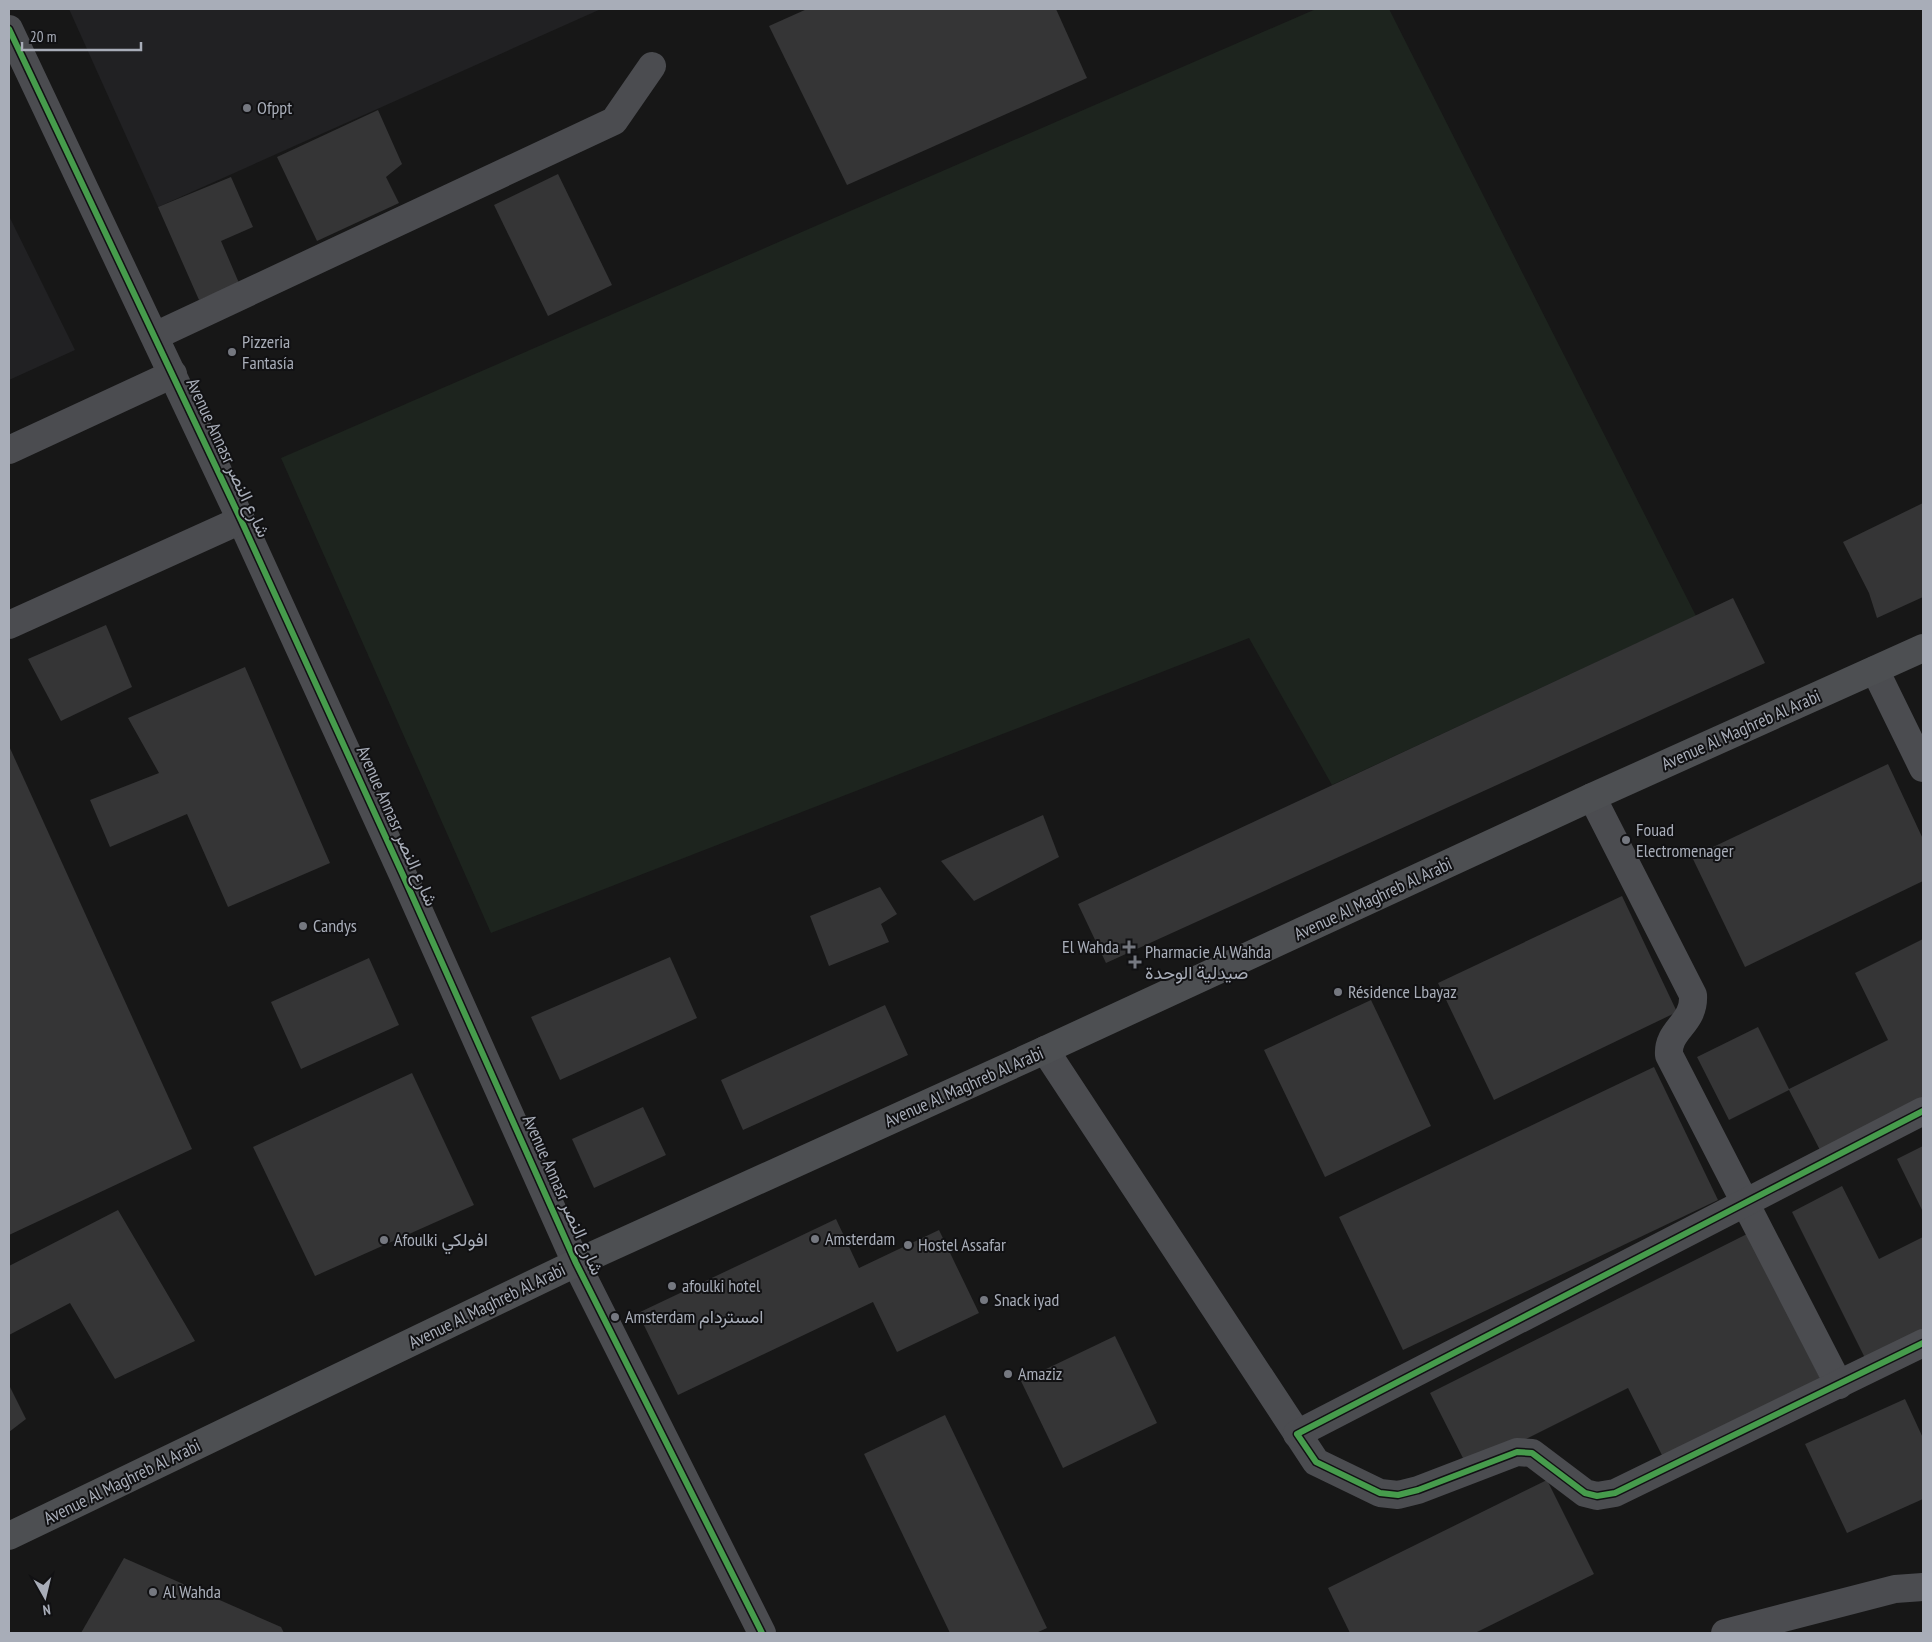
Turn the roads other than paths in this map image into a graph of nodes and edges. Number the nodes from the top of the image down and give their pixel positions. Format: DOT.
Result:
graph roads {
  1 [pos="9,29"];
  2 [pos="652,66"];
  3 [pos="155,336"];
  4 [pos="173,374"];
  5 [pos="9,450"];
  6 [pos="241,520"];
  7 [pos="9,625"];
  8 [pos="1923,648"];
  9 [pos="1875,670"];
  10 [pos="1923,768"];
  11 [pos="1592,797"];
  12 [pos="1046,1050"];
  13 [pos="1923,1111"];
  14 [pos="1744,1204"];
  15 [pos="576,1263"];
  16 [pos="1923,1344"];
  17 [pos="1839,1385"];
  18 [pos="1297,1434"];
  19 [pos="9,1536"];
  20 [pos="1923,1587"];
  21 [pos="1781,1626"];
  22 [pos="762,1633"];
  23 [pos="1725,1633"];
  1 -- 3 [label="street, Avenue Annasr شارع النصر"];
  2 -- 3 [label="street"];
  3 -- 4 [label="street, Avenue Annasr شارع النصر"];
  4 -- 5 [label="street"];
  4 -- 6 [label="street, Avenue Annasr شارع النصر"];
  6 -- 7 [label="street"];
  6 -- 15 [label="street, Avenue Annasr شارع النصر"];
  8 -- 9 [label="main road, Avenue Al Maghreb Al Arabi"];
  9 -- 10 [label="street"];
  9 -- 11 [label="main road, Avenue Al Maghreb Al Arabi"];
  11 -- 12 [label="main road, Avenue Al Maghreb Al Arabi"];
  11 -- 14 [label="street"];
  12 -- 15 [label="main road, Avenue Al Maghreb Al Arabi"];
  12 -- 18 [label="street"];
  13 -- 14 [label="street"];
  14 -- 17 [label="street"];
  14 -- 18 [label="street"];
  15 -- 19 [label="main road, Avenue Al Maghreb Al Arabi"];
  15 -- 22 [label="street, Avenue Annasr شارع النصر"];
  16 -- 17 [label="street"];
  17 -- 18 [label="street"];
  20 -- 21 [label="street"];
  21 -- 23 [label="street"];
}
